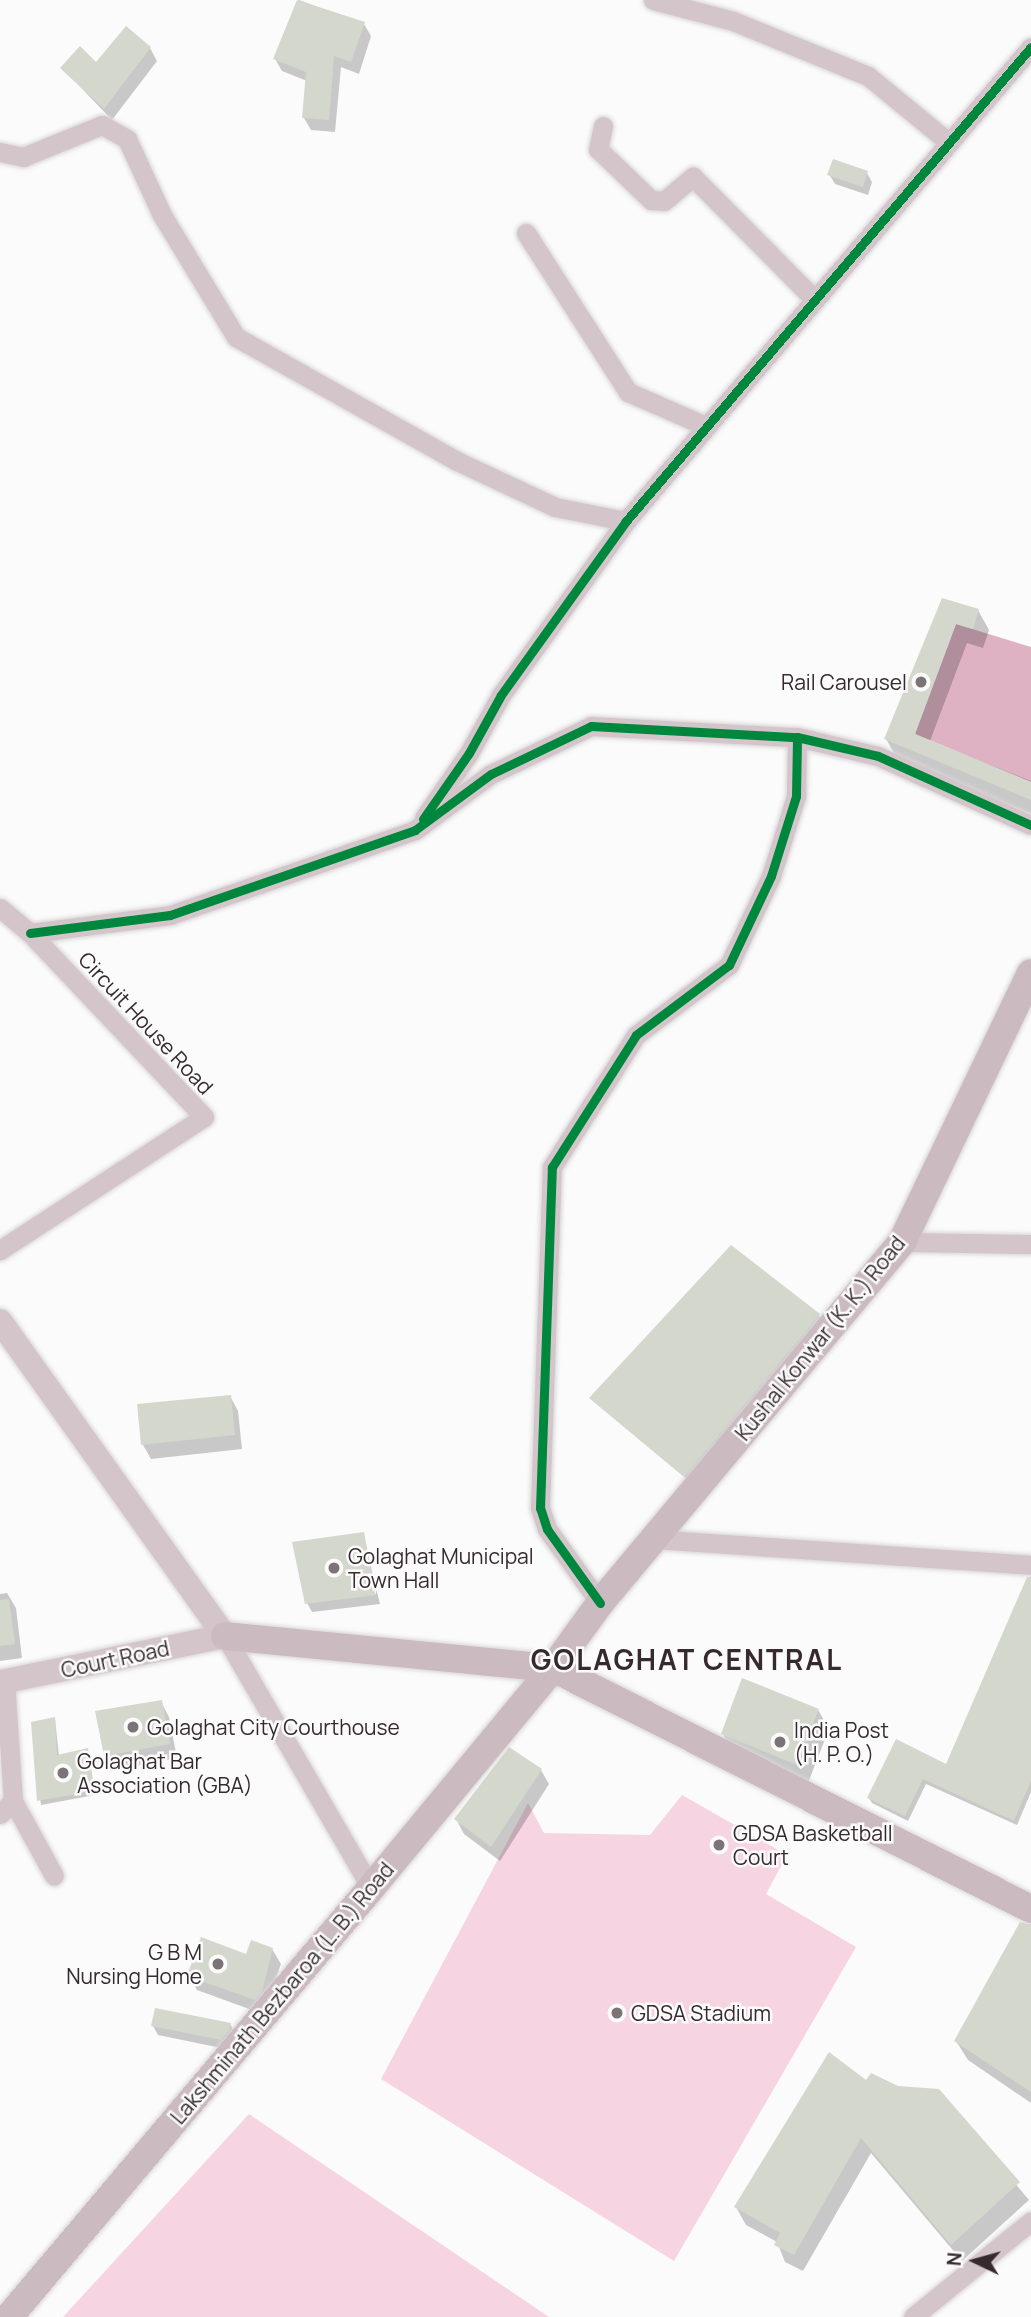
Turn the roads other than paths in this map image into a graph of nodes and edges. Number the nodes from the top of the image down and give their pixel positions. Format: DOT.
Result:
graph roads {
  1 [pos="653,0"];
  2 [pos="1031,47"];
  3 [pos="603,126"];
  4 [pos="947,141"];
  5 [pos="0,152"];
  6 [pos="526,233"];
  7 [pos="814,299"];
  8 [pos="706,426"];
  9 [pos="626,521"];
  10 [pos="797,737"];
  11 [pos="1031,825"];
  12 [pos="415,830"];
  13 [pos="0,908"];
  14 [pos="30,933"];
  15 [pos="1031,973"];
  16 [pos="902,1242"];
  17 [pos="1031,1244"];
  18 [pos="0,1250"];
  19 [pos="0,1321"];
  20 [pos="653,1539"];
  21 [pos="1031,1565"];
  22 [pos="600,1603"];
  23 [pos="225,1636"];
  24 [pos="553,1668"];
  25 [pos="3,1682"];
  26 [pos="6,1807"];
  27 [pos="54,1876"];
  28 [pos="371,1888"];
  29 [pos="1031,1909"];
  30 [pos="1031,2221"];
  31 [pos="9,2317"];
  32 [pos="913,2317"];
  1 -- 4 [label="street"];
  2 -- 4 [label="street"];
  3 -- 7 [label="street"];
  4 -- 7 [label="street"];
  5 -- 9 [label="street"];
  6 -- 8 [label="street"];
  7 -- 8 [label="street"];
  8 -- 9 [label="street"];
  9 -- 12 [label="street"];
  10 -- 11 [label="street"];
  10 -- 12 [label="street"];
  10 -- 22 [label="street"];
  12 -- 14 [label="street"];
  13 -- 14 [label="street, Circuit House Road"];
  14 -- 18 [label="street, Circuit House Road"];
  15 -- 16 [label="main road, Kushal Konwar (K. K.) Road"];
  16 -- 17 [label="street"];
  16 -- 20 [label="main road, Kushal Konwar (K. K.) Road"];
  19 -- 23 [label="street"];
  20 -- 21 [label="street"];
  20 -- 22 [label="main road, Kushal Konwar (K. K.) Road"];
  22 -- 24 [label="main road, Kushal Konwar (K. K.) Road"];
  23 -- 24 [label="main road"];
  23 -- 25 [label="street, Court Road"];
  23 -- 28 [label="street"];
  24 -- 28 [label="main road, Lakshminath Bezbaroa (L. B.) Road"];
  24 -- 29 [label="main road"];
  25 -- 26 [label="street"];
  26 -- 27 [label="street"];
  28 -- 31 [label="main road, Lakshminath Bezbaroa (L. B.) Road"];
  30 -- 32 [label="street"];
}
